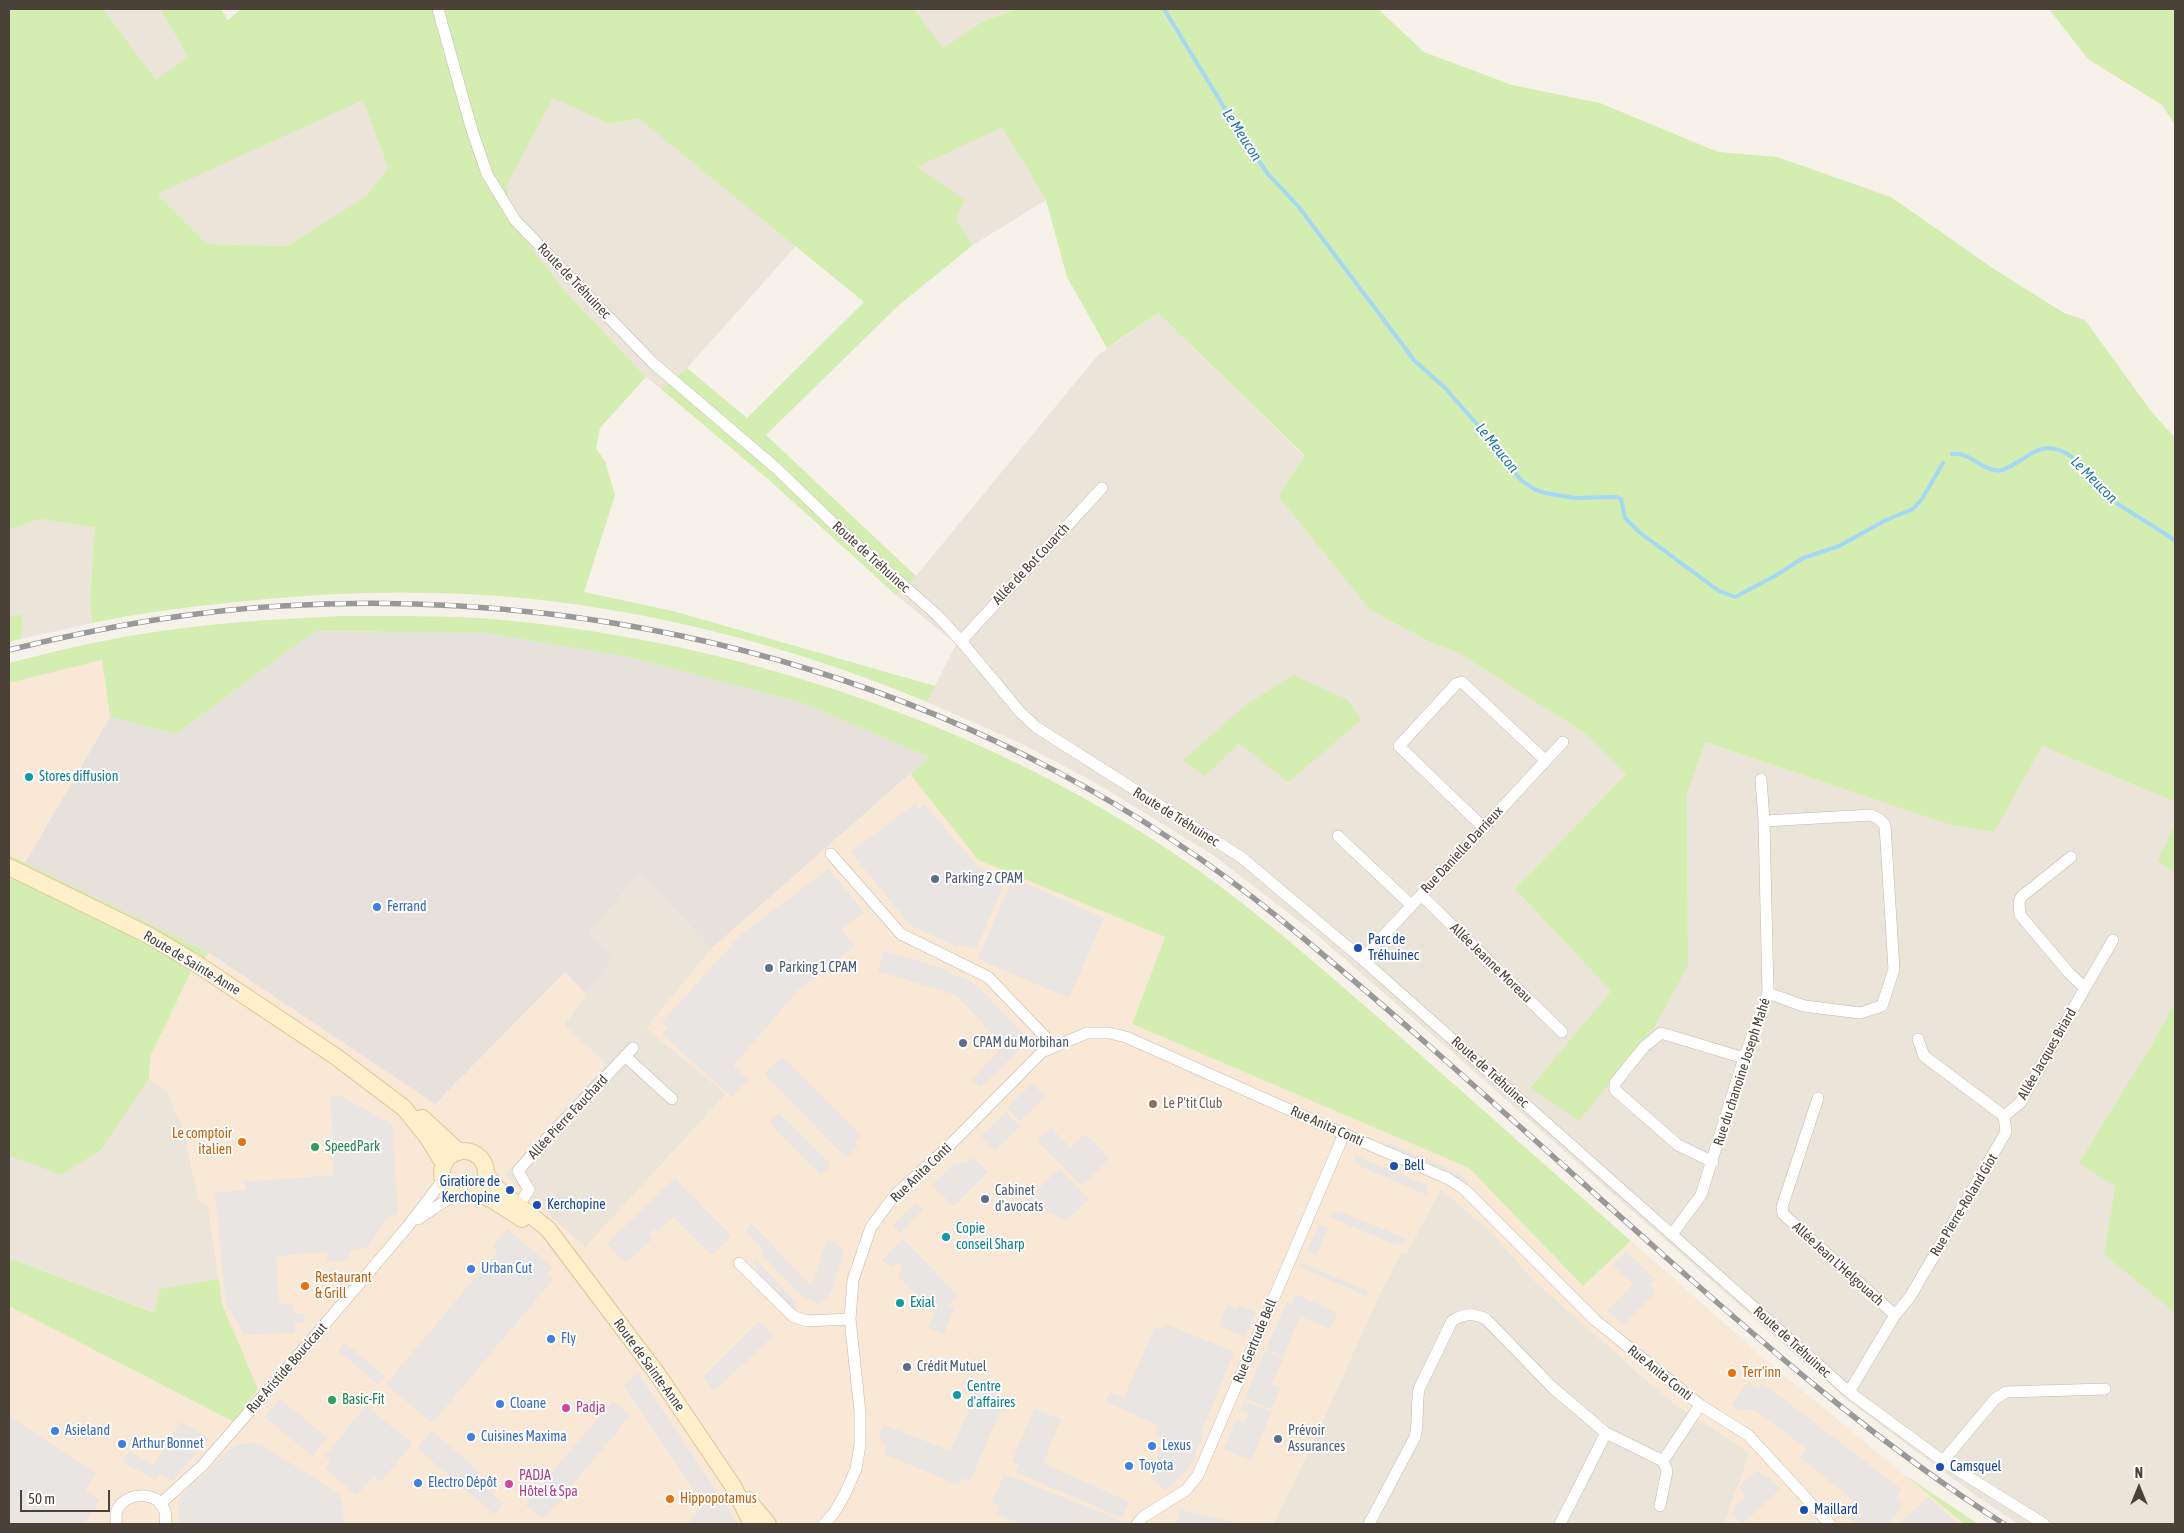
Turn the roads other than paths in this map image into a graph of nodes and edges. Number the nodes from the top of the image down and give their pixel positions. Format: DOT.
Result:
graph roads {
  1 [pos="438,9"];
  2 [pos="1102,488"];
  3 [pos="961,640"];
  4 [pos="1563,742"];
  5 [pos="1546,761"];
  6 [pos="1761,779"];
  7 [pos="1764,821"];
  8 [pos="1483,827"];
  9 [pos="1338,836"];
  10 [pos="831,854"];
  11 [pos="2071,857"];
  12 [pos="9,867"];
  13 [pos="1420,895"];
  14 [pos="1412,905"];
  15 [pos="2113,940"];
  16 [pos="1362,959"];
  17 [pos="2086,988"];
  18 [pos="1768,993"];
  19 [pos="1562,1032"];
  20 [pos="1918,1038"];
  21 [pos="1054,1046"];
  22 [pos="1744,1058"];
  23 [pos="365,1076"];
  24 [pos="1818,1098"];
  25 [pos="672,1099"];
  26 [pos="2004,1116"];
  27 [pos="1344,1134"];
  28 [pos="459,1152"];
  29 [pos="1713,1162"];
  30 [pos="443,1172"];
  31 [pos="486,1176"];
  32 [pos="474,1193"];
  33 [pos="456,1194"];
  34 [pos="519,1204"];
  35 [pos="408,1226"];
  36 [pos="1673,1234"];
  37 [pos="561,1247"];
  38 [pos="739,1263"];
  39 [pos="1895,1315"];
  40 [pos="850,1319"];
  41 [pos="2105,1389"];
  42 [pos="1849,1392"];
  43 [pos="1700,1404"];
  44 [pos="1606,1433"];
  45 [pos="1663,1461"];
  46 [pos="1943,1461"];
  47 [pos="733,1486"];
  48 [pos="160,1504"];
  49 [pos="1660,1506"];
  50 [pos="117,1524"];
  51 [pos="165,1524"];
  52 [pos="752,1524"];
  53 [pos="768,1524"];
  54 [pos="824,1524"];
  55 [pos="1137,1524"];
  56 [pos="1369,1524"];
  57 [pos="1560,1524"];
  58 [pos="1830,1524"];
  59 [pos="2044,1524"];
  1 -- 3 [label="street, Route de Tréhuinec"];
  2 -- 3 [label="street, Allée de Bot Couarch"];
  3 -- 16 [label="street, Route de Tréhuinec"];
  4 -- 5 [label="street, Rue Danielle Darrieux"];
  5 -- 8 [label="street, Rue Danielle Darrieux"];
  5 -- 8 [label="street"];
  6 -- 7 [label="street, Rue du chanoine Joseph Mahé"];
  7 -- 18 [label="street, Rue du chanoine Joseph Mahé"];
  7 -- 18 [label="street"];
  8 -- 13 [label="street, Rue Danielle Darrieux"];
  9 -- 14 [label="street"];
  10 -- 21 [label="street"];
  11 -- 17 [label="street"];
  12 -- 23 [label="main road, Route de Sainte-Anne"];
  13 -- 14 [label="street, Rue Danielle Darrieux"];
  13 -- 19 [label="street, Allée Jeanne Moreau"];
  14 -- 16 [label="street, Rue Danielle Darrieux"];
  15 -- 17 [label="street, Allée Jacques Briard"];
  16 -- 36 [label="street, Route de Tréhuinec"];
  17 -- 26 [label="street, Allée Jacques Briard"];
  18 -- 22 [label="street, Rue du chanoine Joseph Mahé"];
  20 -- 26 [label="street"];
  21 -- 27 [label="street, Rue Anita Conti"];
  21 -- 40 [label="street, Rue Anita Conti"];
  22 -- 29 [label="street, Rue du chanoine Joseph Mahé"];
  22 -- 29 [label="street"];
  23 -- 28 [label="main road, Route de Sainte-Anne"];
  23 -- 30 [label="main road, Route de Sainte-Anne"];
  24 -- 39 [label="street, Allée Jean L'Helgouach"];
  25 -- 34 [label="street, Allée Pierre Fauchard"];
  26 -- 39 [label="street, Rue Pierre-Roland Giot"];
  27 -- 43 [label="street, Rue Anita Conti"];
  27 -- 55 [label="street, Rue Gertrude Bell"];
  28 -- 30 [label="main road"];
  28 -- 31 [label="main road"];
  29 -- 36 [label="street, Rue du chanoine Joseph Mahé"];
  30 -- 33 [label="main road"];
  30 -- 35 [label="street, Rue Aristide Boucicaut"];
  31 -- 32 [label="main road"];
  31 -- 34 [label="main road, Route de Sainte-Anne"];
  32 -- 33 [label="main road"];
  32 -- 37 [label="main road, Route de Sainte-Anne"];
  33 -- 35 [label="street, Rue Aristide Boucicaut"];
  34 -- 37 [label="main road, Route de Sainte-Anne"];
  35 -- 48 [label="street, Rue Aristide Boucicaut"];
  36 -- 42 [label="street, Route de Tréhuinec"];
  37 -- 47 [label="main road, Route de Sainte-Anne"];
  38 -- 40 [label="street"];
  39 -- 42 [label="street, Rue Pierre-Roland Giot"];
  40 -- 54 [label="street, Rue Anita Conti"];
  41 -- 46 [label="street"];
  42 -- 46 [label="street, Route de Tréhuinec"];
  43 -- 45 [label="street"];
  43 -- 58 [label="street, Rue Anita Conti"];
  44 -- 45 [label="street"];
  44 -- 56 [label="street"];
  44 -- 57 [label="street"];
  45 -- 49 [label="street"];
  46 -- 59 [label="street, Route de Tréhuinec"];
  47 -- 52 [label="main road, Route de Sainte-Anne"];
  47 -- 53 [label="main road, Route de Sainte-Anne"];
  48 -- 50 [label="street"];
  48 -- 51 [label="street"];
}
